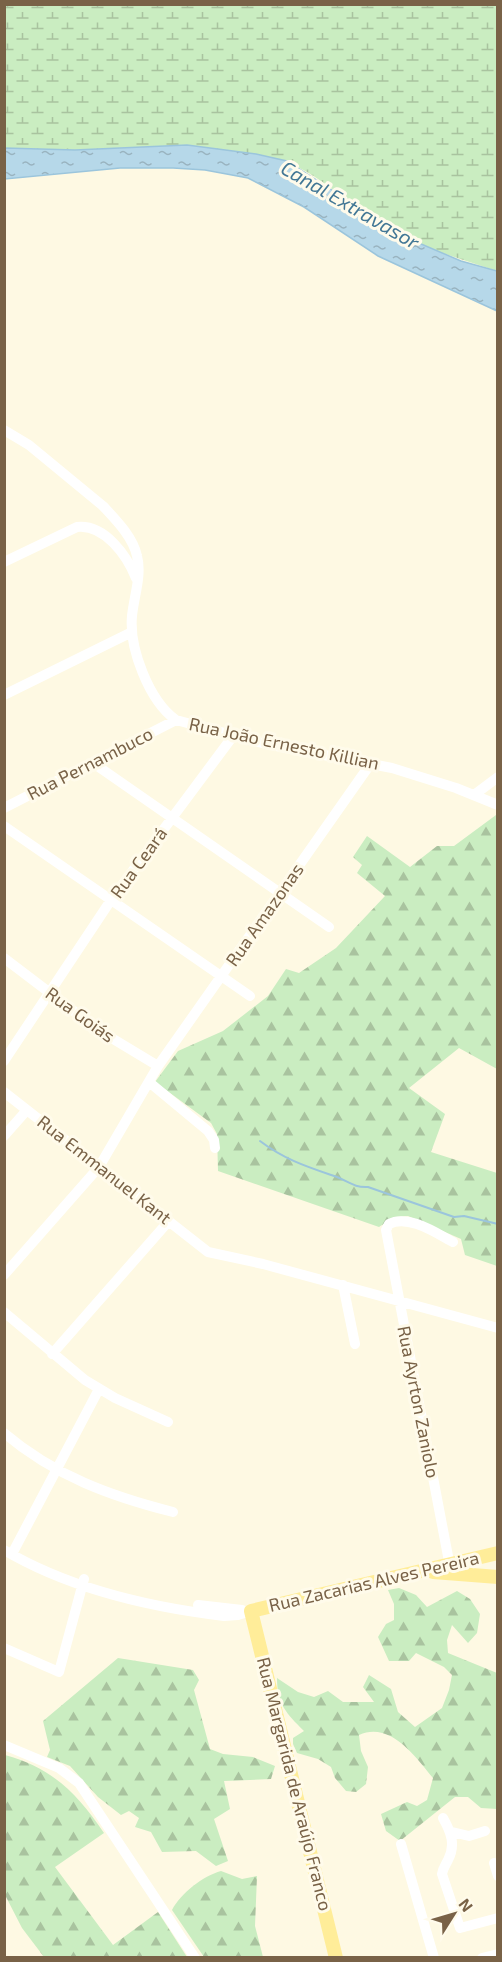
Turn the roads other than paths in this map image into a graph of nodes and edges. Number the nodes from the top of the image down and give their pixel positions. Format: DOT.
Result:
graph roads {
  1 [pos="6,433"];
  2 [pos="4,562"];
  3 [pos="138,581"];
  4 [pos="132,632"];
  5 [pos="4,695"];
  6 [pos="176,720"];
  7 [pos="233,736"];
  8 [pos="93,763"];
  9 [pos="371,764"];
  10 [pos="498,777"];
  11 [pos="474,795"];
  12 [pos="498,805"];
  13 [pos="4,808"];
  14 [pos="172,818"];
  15 [pos="4,826"];
  16 [pos="280,893"];
  17 [pos="111,900"];
  18 [pos="329,927"];
  19 [pos="4,958"];
  20 [pos="222,976"];
  21 [pos="50,993"];
  22 [pos="250,996"];
  23 [pos="4,1061"];
  24 [pos="158,1066"];
  25 [pos="149,1082"];
  26 [pos="4,1092"];
  27 [pos="27,1110"];
  28 [pos="4,1136"];
  29 [pos="215,1148"];
  30 [pos="99,1167"];
  31 [pos="168,1221"];
  32 [pos="453,1242"];
  33 [pos="4,1275"];
  34 [pos="343,1285"];
  35 [pos="399,1300"];
  36 [pos="4,1312"];
  37 [pos="498,1328"];
  38 [pos="355,1344"];
  39 [pos="52,1354"];
  40 [pos="99,1389"];
  41 [pos="168,1422"];
  42 [pos="4,1433"];
  43 [pos="57,1469"];
  44 [pos="173,1512"];
  45 [pos="4,1541"];
  46 [pos="11,1551"];
  47 [pos="493,1554"];
  48 [pos="450,1569"];
  49 [pos="494,1577"];
  50 [pos="83,1582"];
  51 [pos="251,1611"];
  52 [pos="4,1648"];
  53 [pos="4,1745"];
  54 [pos="443,1818"];
  55 [pos="452,1832"];
  56 [pos="484,1832"];
  57 [pos="401,1844"];
  58 [pos="494,1863"];
  59 [pos="498,1876"];
  60 [pos="498,1918"];
  61 [pos="498,1954"];
  62 [pos="195,1958"];
  63 [pos="336,1958"];
  64 [pos="434,1958"];
  65 [pos="482,1958"];
  1 -- 3 [label="street, Rua João Ernesto Killian"];
  2 -- 3 [label="street"];
  3 -- 4 [label="street, Rua João Ernesto Killian"];
  4 -- 5 [label="street"];
  4 -- 6 [label="street, Rua João Ernesto Killian"];
  6 -- 7 [label="street, Rua João Ernesto Killian"];
  6 -- 8 [label="street, Rua Pernambuco"];
  7 -- 9 [label="street, Rua João Ernesto Killian"];
  7 -- 14 [label="street, Rua Ceará"];
  8 -- 13 [label="street, Rua Pernambuco"];
  8 -- 14 [label="street"];
  9 -- 11 [label="street, Rua João Ernesto Killian"];
  9 -- 16 [label="street, Rua Amazonas"];
  10 -- 11 [label="street"];
  11 -- 12 [label="street, Rua João Ernesto Killian"];
  14 -- 16 [label="street"];
  14 -- 17 [label="street, Rua Ceará"];
  15 -- 17 [label="street"];
  16 -- 18 [label="street"];
  16 -- 20 [label="street, Rua Amazonas"];
  17 -- 20 [label="street"];
  17 -- 21 [label="street, Rua Ceará"];
  19 -- 21 [label="street, Rua Goiás"];
  20 -- 22 [label="street"];
  20 -- 24 [label="street, Rua Amazonas"];
  21 -- 23 [label="street, Rua Ceará"];
  21 -- 24 [label="street, Rua Goiás"];
  24 -- 25 [label="street, Rua Amazonas"];
  25 -- 29 [label="street"];
  25 -- 30 [label="street, Rua Amazonas"];
  26 -- 27 [label="street, Rua Emmanuel Kant"];
  27 -- 28 [label="street"];
  27 -- 30 [label="street, Rua Emmanuel Kant"];
  30 -- 31 [label="street, Rua Emmanuel Kant"];
  30 -- 33 [label="street, Rua Amazonas"];
  31 -- 34 [label="street, Rua Emmanuel Kant"];
  31 -- 39 [label="street"];
  32 -- 35 [label="street, Rua Ayrton Zaniolo"];
  34 -- 35 [label="street"];
  34 -- 38 [label="street"];
  35 -- 37 [label="street"];
  35 -- 48 [label="street, Rua Ayrton Zaniolo"];
  36 -- 39 [label="street"];
  39 -- 40 [label="street"];
  40 -- 41 [label="street"];
  40 -- 43 [label="street"];
  42 -- 43 [label="street"];
  43 -- 44 [label="street"];
  43 -- 46 [label="street"];
  45 -- 46 [label="street, Rua Zacarias Alves Pereira"];
  46 -- 50 [label="street, Rua Zacarias Alves Pereira"];
  47 -- 48 [label="main road, Rua Zacarias Alves Pereira"];
  47 -- 49 [label="main road"];
  48 -- 49 [label="main road, Rua Zacarias Alves Pereira"];
  48 -- 51 [label="main road, Rua Zacarias Alves Pereira"];
  50 -- 51 [label="street, Rua Zacarias Alves Pereira"];
  50 -- 52 [label="street"];
  51 -- 63 [label="main road, Rua Margarida de Araújo Franco"];
  53 -- 62 [label="street"];
  54 -- 55 [label="street"];
  55 -- 56 [label="street"];
  55 -- 60 [label="street"];
  57 -- 64 [label="street"];
  58 -- 59 [label="street"];
  61 -- 65 [label="street"];
}
